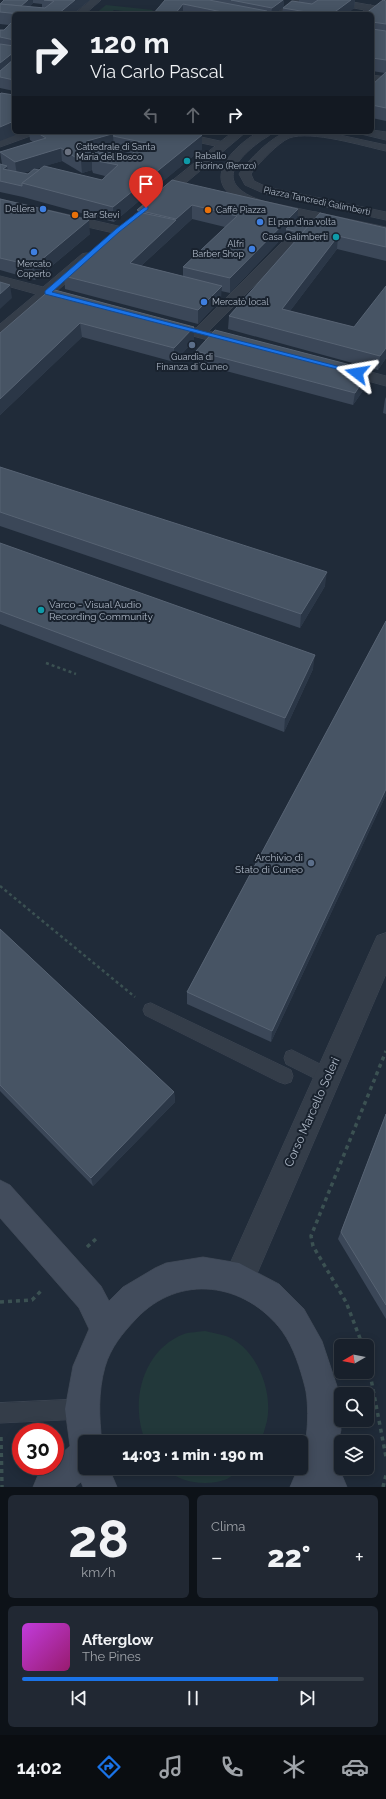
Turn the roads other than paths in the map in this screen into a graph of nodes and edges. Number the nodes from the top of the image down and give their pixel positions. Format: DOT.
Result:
graph roads {
  1 [pos="96,0"];
  2 [pos="299,0"];
  3 [pos="327,0"];
  4 [pos="368,11"];
  5 [pos="386,11"];
  6 [pos="81,12"];
  7 [pos="284,12"];
  8 [pos="374,78"];
  9 [pos="386,80"];
  10 [pos="27,134"];
  11 [pos="172,134"];
  12 [pos="238,134"];
  13 [pos="264,134"];
  14 [pos="374,134"];
  15 [pos="386,136"];
  16 [pos="0,144"];
  17 [pos="224,145"];
  18 [pos="386,148"];
  19 [pos="245,149"];
  20 [pos="177,185"];
  21 [pos="192,188"];
  22 [pos="222,195"];
  23 [pos="0,203"];
  24 [pos="261,204"];
  25 [pos="145,209"];
  26 [pos="316,216"];
  27 [pos="386,216"];
  28 [pos="129,222"];
  29 [pos="118,230"];
  30 [pos="386,231"];
  31 [pos="0,280"];
  32 [pos="47,292"];
  33 [pos="86,303"];
  34 [pos="146,319"];
  35 [pos="0,332"];
  36 [pos="199,333"];
  37 [pos="252,346"];
  38 [pos="326,365"];
  39 [pos="386,381"];
  40 [pos="386,944"];
  41 [pos="150,1010"];
  42 [pos="292,1058"];
  43 [pos="285,1076"];
  44 [pos="328,1077"];
  45 [pos="0,1195"];
  46 [pos="239,1279"];
  47 [pos="106,1328"];
  48 [pos="82,1409"];
  49 [pos="0,1413"];
  50 [pos="84,1435"];
  51 [pos="78,1461"];
  52 [pos="95,1475"];
  53 [pos="317,1481"];
  54 [pos="50,1487"];
  55 [pos="100,1487"];
  1 -- 6 [label="street"];
  2 -- 7 [label="street"];
  3 -- 4 [label="street"];
  4 -- 5 [label="street"];
  8 -- 9 [label="street"];
  10 -- 16 [label="street"];
  11 -- 17 [label="street"];
  12 -- 17 [label="street"];
  13 -- 19 [label="street, Piazza Tancredi Galimberti"];
  14 -- 15 [label="street"];
  17 -- 19 [label="street"];
  17 -- 20 [label="street"];
  18 -- 27 [label="street, Piazza Tancredi Galimberti"];
  19 -- 24 [label="street, Piazza Tancredi Galimberti"];
  20 -- 21 [label="street"];
  20 -- 25 [label="street"];
  22 -- 24 [label="street, Piazza Tancredi Galimberti"];
  23 -- 29 [label="street"];
  24 -- 26 [label="street, Piazza Tancredi Galimberti"];
  26 -- 30 [label="street, Piazza Tancredi Galimberti"];
  26 -- 36 [label="street"];
  28 -- 29 [label="street"];
  29 -- 32 [label="street"];
  31 -- 32 [label="street"];
  32 -- 33 [label="street"];
  32 -- 35 [label="street"];
  34 -- 36 [label="street"];
  36 -- 37 [label="street"];
  38 -- 39 [label="street"];
  40 -- 44 [label="street, Corso Marcello Soleri"];
  41 -- 43 [label="lane"];
  42 -- 44 [label="lane"];
  44 -- 46 [label="street, Corso Marcello Soleri"];
  45 -- 47 [label="main road"];
  46 -- 47 [label="main road"];
  46 -- 53 [label="main road"];
  47 -- 48 [label="main road"];
  48 -- 49 [label="lane"];
  48 -- 50 [label="main road"];
  51 -- 54 [label="main road"];
  52 -- 55 [label="main road"];
}
